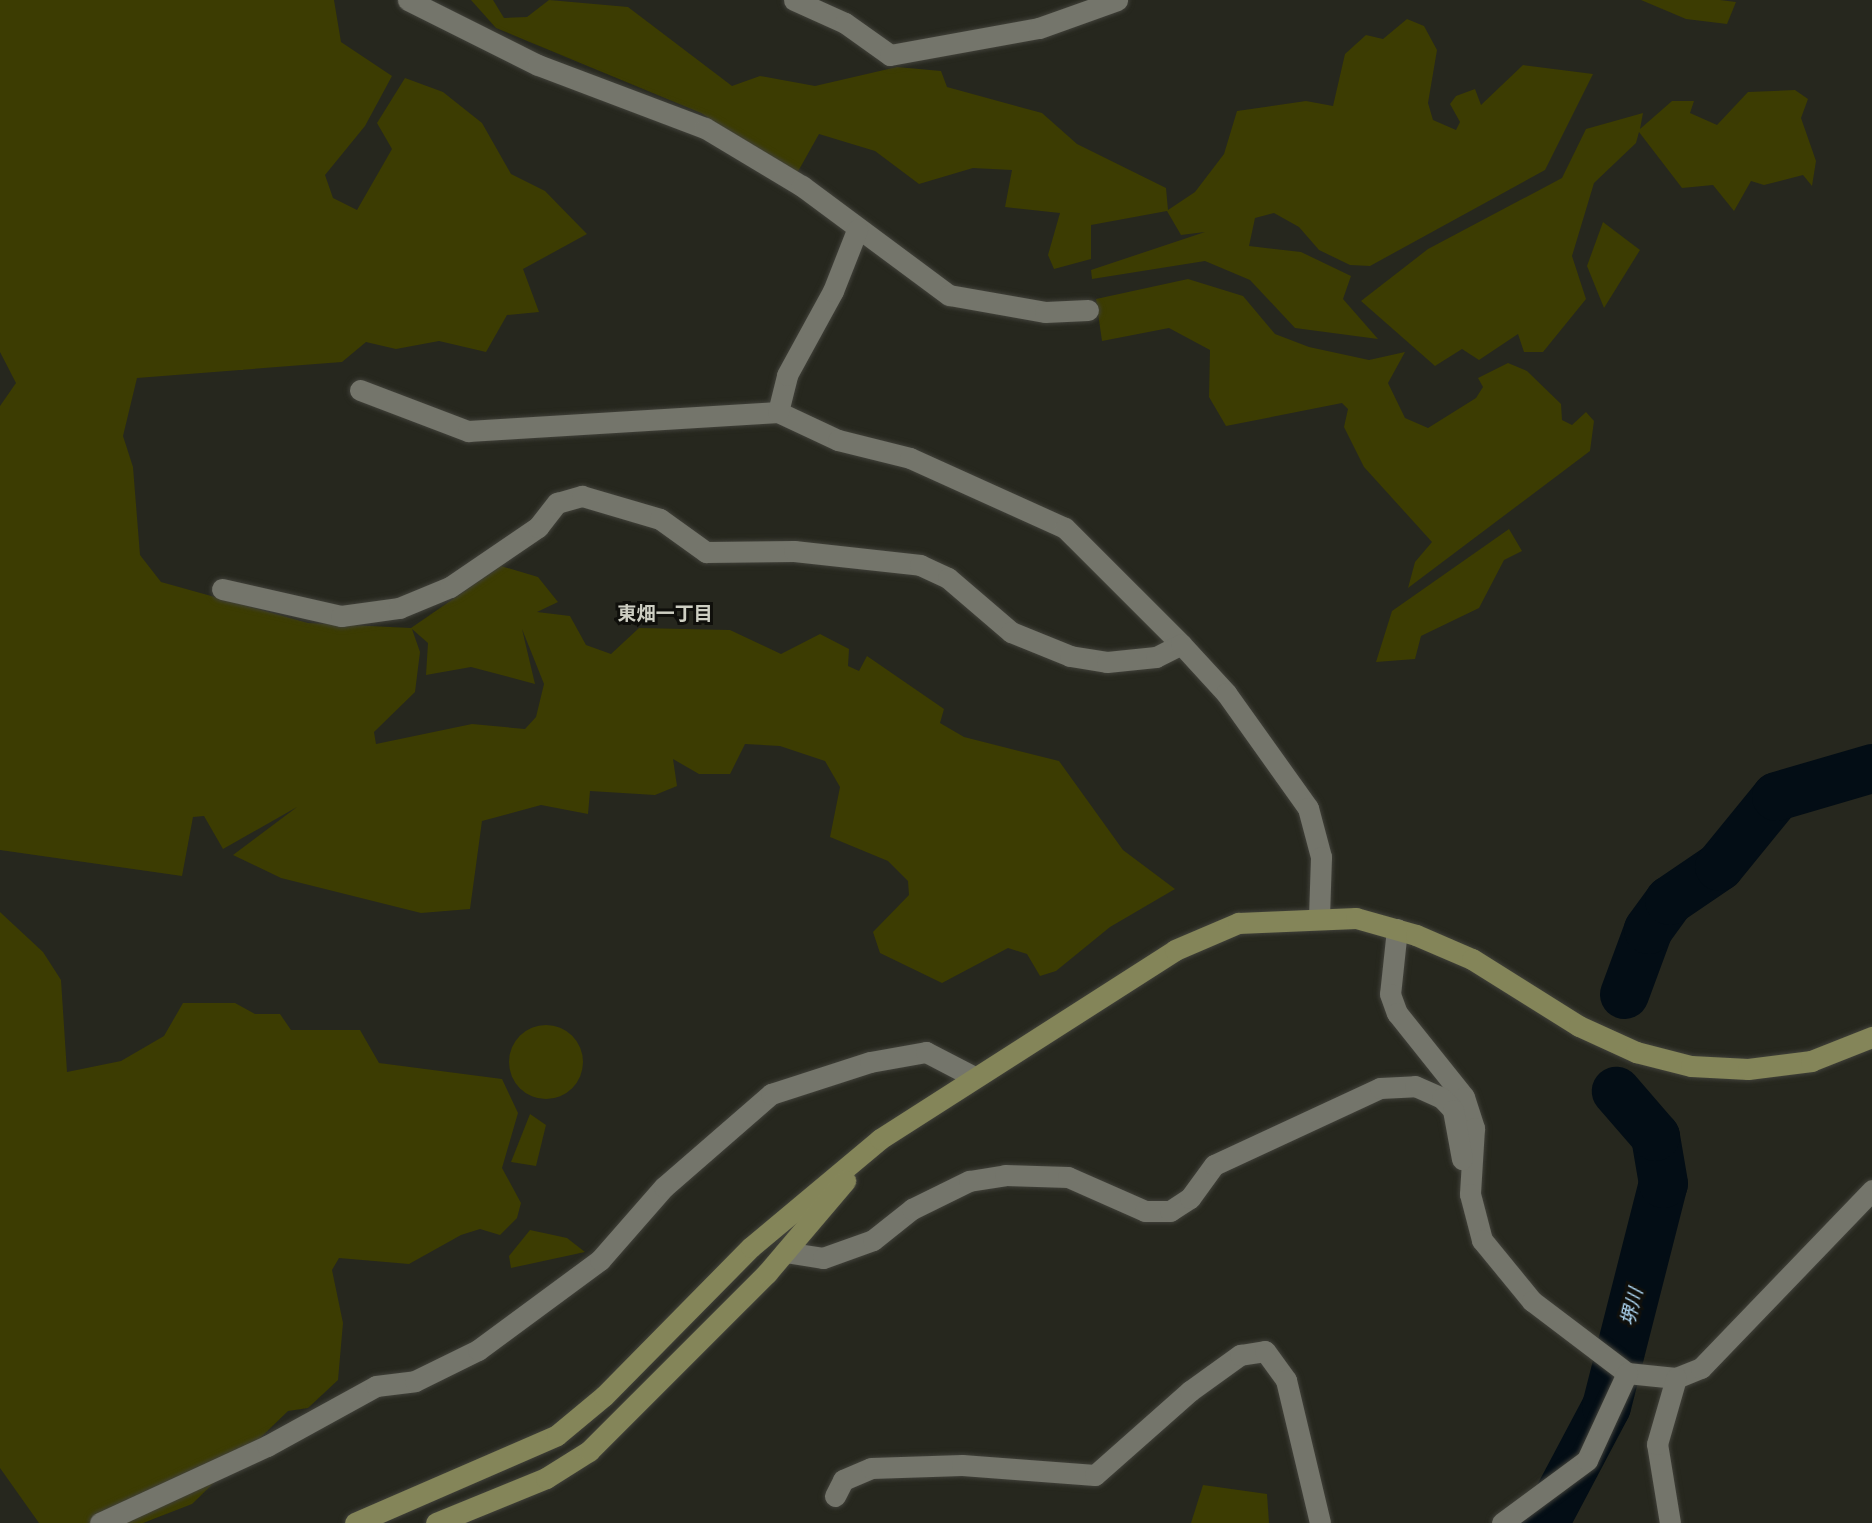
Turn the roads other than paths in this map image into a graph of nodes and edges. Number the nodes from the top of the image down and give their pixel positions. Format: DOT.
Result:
graph roads {
  1 [pos="408,0"];
  2 [pos="794,0"];
  3 [pos="1117,0"];
  4 [pos="856,230"];
  5 [pos="1088,310"];
  6 [pos="360,390"];
  7 [pos="778,412"];
  8 [pos="222,589"];
  9 [pos="1181,643"];
  10 [pos="1319,917"];
  11 [pos="1397,929"];
  12 [pos="1872,1037"];
  13 [pos="974,1077"];
  14 [pos="880,1139"];
  15 [pos="1472,1169"];
  16 [pos="1872,1190"];
  17 [pos="785,1252"];
  18 [pos="1627,1373"];
  19 [pos="1676,1378"];
  20 [pos="835,1496"];
  21 [pos="100,1523"];
  22 [pos="355,1523"];
  23 [pos="436,1523"];
  24 [pos="1320,1523"];
  25 [pos="1502,1523"];
  26 [pos="1670,1523"];
  1 -- 4 [label="street"];
  2 -- 3 [label="street"];
  4 -- 5 [label="street"];
  4 -- 7 [label="street"];
  6 -- 7 [label="street"];
  7 -- 9 [label="street"];
  8 -- 9 [label="street"];
  9 -- 10 [label="street"];
  10 -- 11 [label="street"];
  10 -- 13 [label="street"];
  11 -- 12 [label="street"];
  11 -- 15 [label="street"];
  13 -- 14 [label="street"];
  13 -- 21 [label="street"];
  14 -- 17 [label="street"];
  14 -- 22 [label="street"];
  15 -- 17 [label="street"];
  15 -- 18 [label="street"];
  16 -- 19 [label="street"];
  17 -- 23 [label="street"];
  18 -- 19 [label="street"];
  18 -- 25 [label="street"];
  19 -- 26 [label="street"];
  20 -- 24 [label="street"];
}
